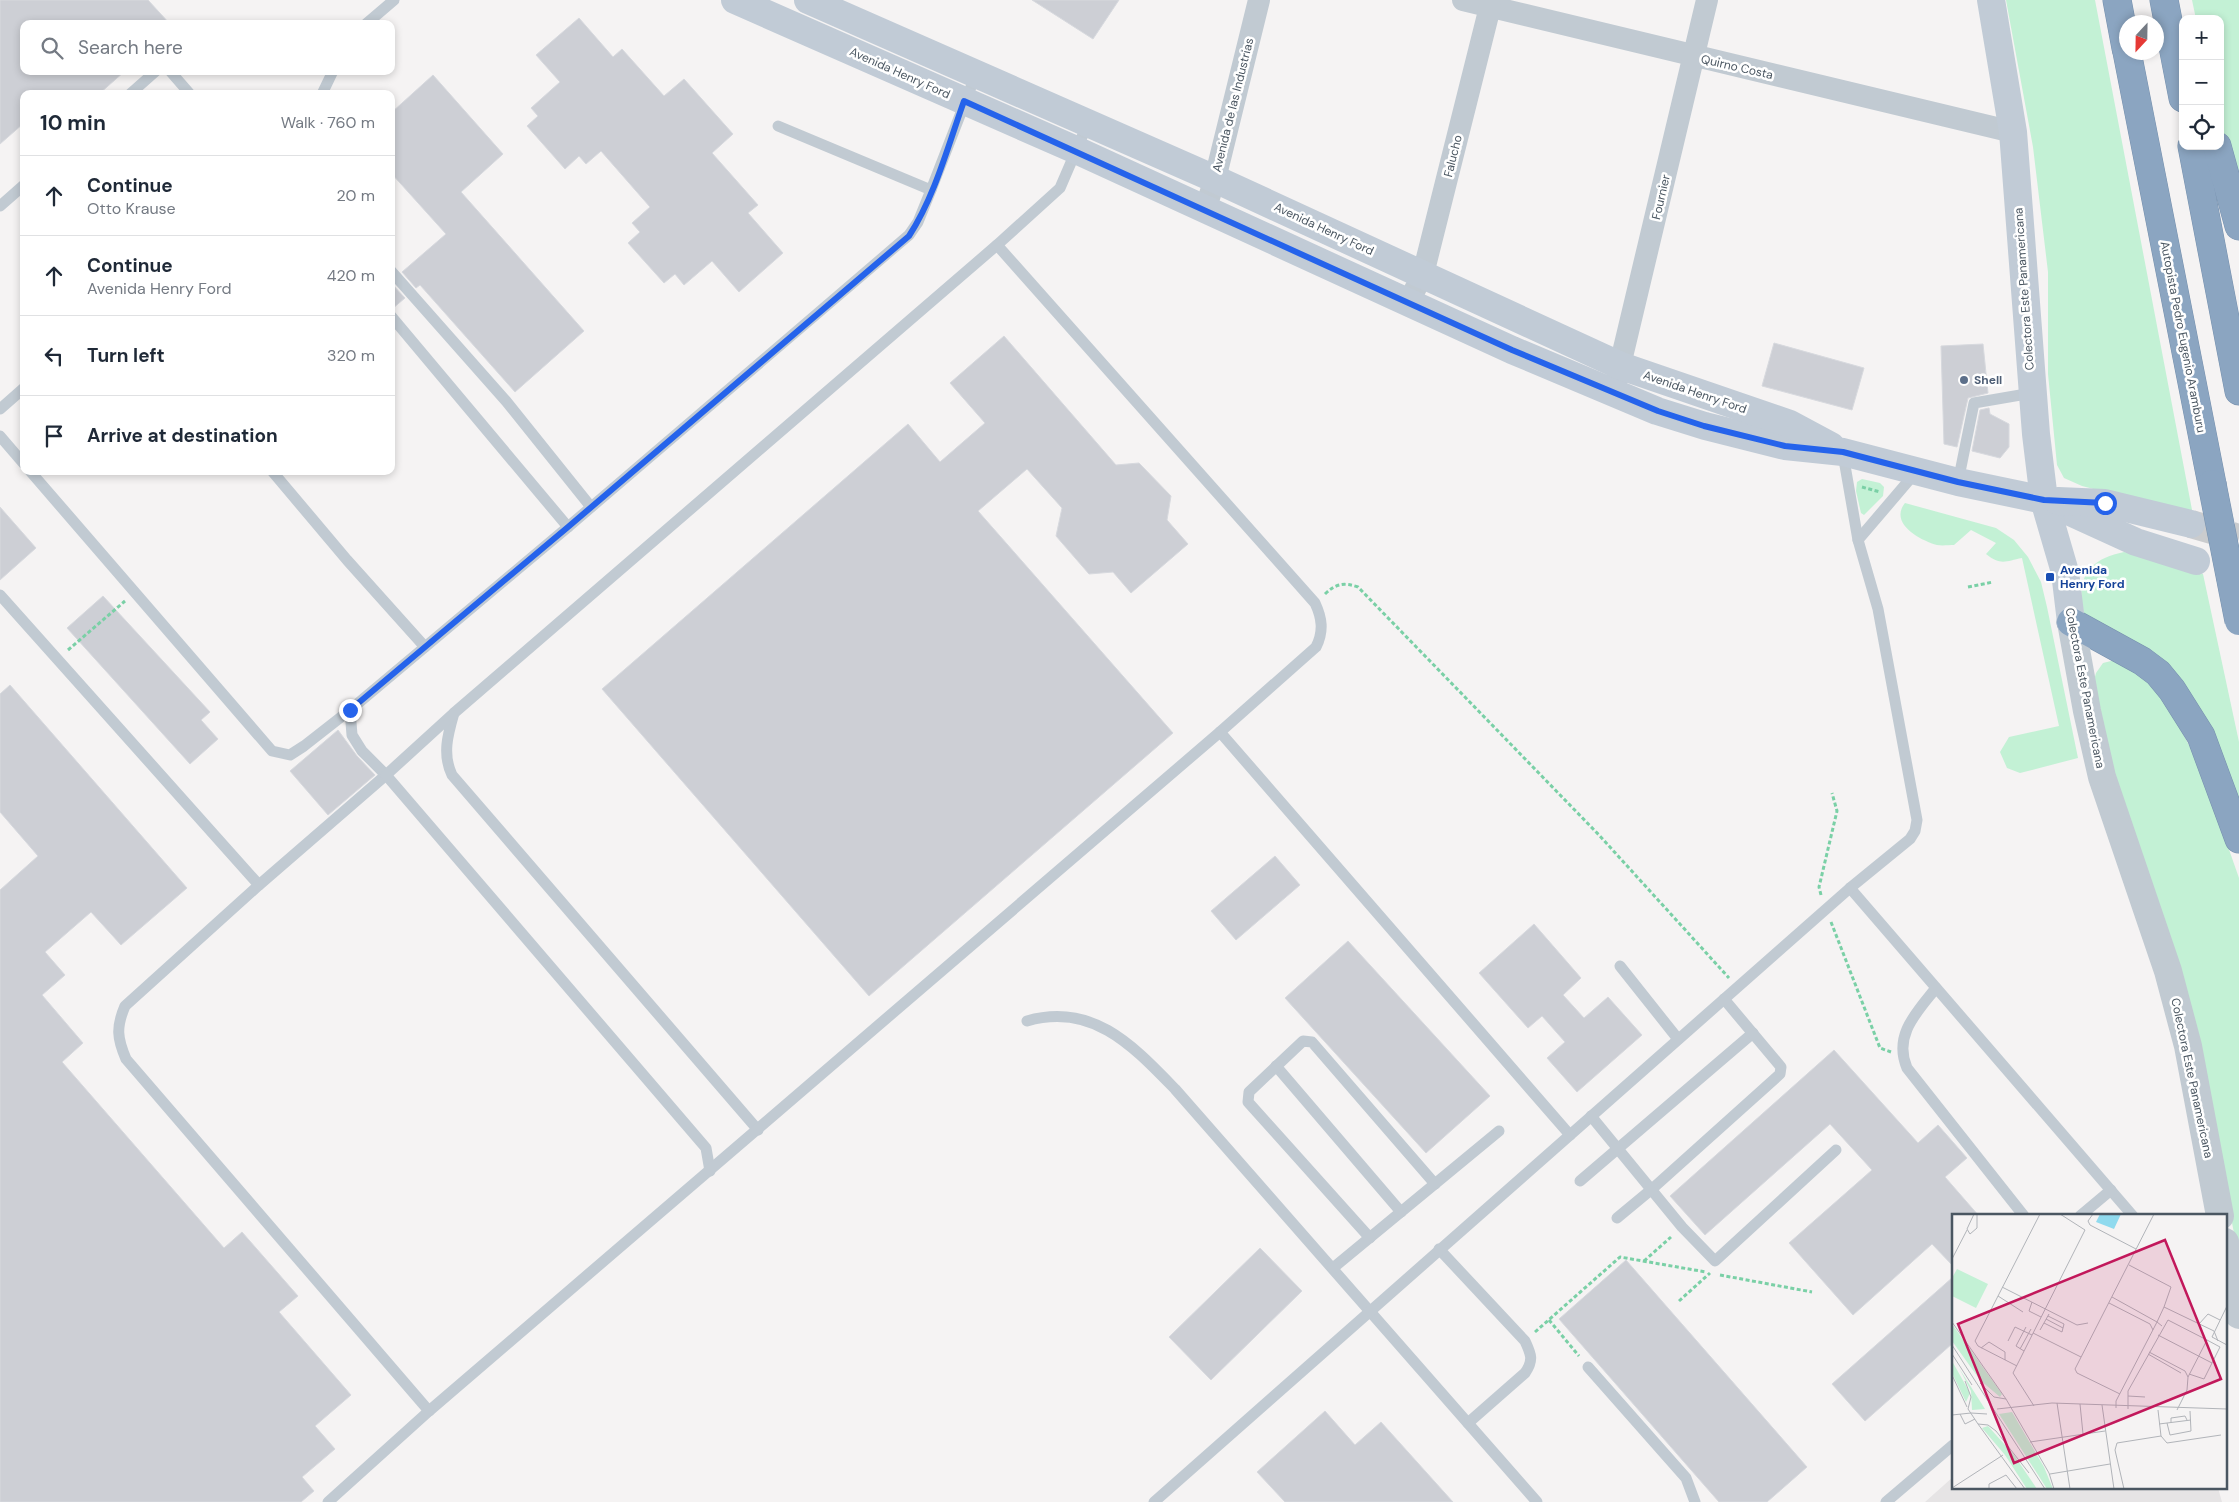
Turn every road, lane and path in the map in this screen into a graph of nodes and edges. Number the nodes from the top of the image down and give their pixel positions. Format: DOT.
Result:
graph roads {
  1 [pos="394,0"];
  2 [pos="735,0"];
  3 [pos="808,0"];
  4 [pos="1259,0"];
  5 [pos="1462,0"];
  6 [pos="1707,0"];
  7 [pos="1991,0"];
  8 [pos="2117,0"];
  9 [pos="2164,0"];
  10 [pos="2176,0"];
  11 [pos="1490,7"];
  12 [pos="2120,15"];
  13 [pos="2181,15"];
  14 [pos="371,20"];
  15 [pos="1694,57"];
  16 [pos="2129,60"];
  17 [pos="976,74"];
  18 [pos="151,75"];
  19 [pos="173,75"];
  20 [pos="331,75"];
  21 [pos="2179,77"];
  22 [pos="135,90"];
  23 [pos="187,90"];
  24 [pos="324,90"];
  25 [pos="964,101"];
  26 [pos="1088,123"];
  27 [pos="778,126"];
  28 [pos="2013,132"];
  29 [pos="1076,150"];
  30 [pos="2193,150"];
  31 [pos="2218,150"];
  32 [pos="1215,179"];
  33 [pos="20,188"];
  34 [pos="931,190"];
  35 [pos="0,206"];
  36 [pos="1205,210"];
  37 [pos="2239,226"];
  38 [pos="997,245"];
  39 [pos="1423,274"];
  40 [pos="395,276"];
  41 [pos="1408,303"];
  42 [pos="395,321"];
  43 [pos="1621,366"];
  44 [pos="2239,391"];
  45 [pos="20,392"];
  46 [pos="1613,393"];
  47 [pos="2032,393"];
  48 [pos="0,409"];
  49 [pos="0,436"];
  50 [pos="1843,452"];
  51 [pos="20,459"];
  52 [pos="1916,472"];
  53 [pos="33,475"];
  54 [pos="275,475"];
  55 [pos="1958,482"];
  56 [pos="1859,487"];
  57 [pos="1880,492"];
  58 [pos="2044,500"];
  59 [pos="592,507"];
  60 [pos="2191,524"];
  61 [pos="568,527"];
  62 [pos="1858,540"];
  63 [pos="2196,561"];
  64 [pos="1994,582"];
  65 [pos="1968,587"];
  66 [pos="135,592"];
  67 [pos="0,595"];
  68 [pos="1315,602"];
  69 [pos="2239,621"];
  70 [pos="2072,622"];
  71 [pos="425,646"];
  72 [pos="58,659"];
  73 [pos="350,710"];
  74 [pos="454,713"];
  75 [pos="1220,732"];
  76 [pos="386,775"];
  77 [pos="1832,793"];
  78 [pos="2239,839"];
  79 [pos="259,885"];
  80 [pos="1850,888"];
  81 [pos="1826,910"];
  82 [pos="1620,966"];
  83 [pos="1738,987"];
  84 [pos="1936,988"];
  85 [pos="1724,999"];
  86 [pos="1027,1021"];
  87 [pos="1753,1033"];
  88 [pos="1678,1039"];
  89 [pos="1903,1057"];
  90 [pos="1276,1066"];
  91 [pos="1591,1116"];
  92 [pos="758,1130"];
  93 [pos="1499,1131"];
  94 [pos="1570,1135"];
  95 [pos="1618,1150"];
  96 [pos="1836,1150"];
  97 [pos="710,1171"];
  98 [pos="1580,1181"];
  99 [pos="1435,1184"];
  100 [pos="1652,1190"];
  101 [pos="2111,1190"];
  102 [pos="1401,1212"];
  103 [pos="2022,1214"];
  104 [pos="2082,1214"];
  105 [pos="2131,1214"];
  106 [pos="2220,1214"];
  107 [pos="1616,1218"];
  108 [pos="1682,1227"];
  109 [pos="1370,1238"];
  110 [pos="2226,1247"];
  111 [pos="1439,1249"];
  112 [pos="1716,1261"];
  113 [pos="1644,1262"];
  114 [pos="1333,1268"];
  115 [pos="1710,1273"];
  116 [pos="1812,1292"];
  117 [pos="1678,1301"];
  118 [pos="1371,1312"];
  119 [pos="2239,1315"];
  120 [pos="1549,1320"];
  121 [pos="1525,1341"];
  122 [pos="1588,1367"];
  123 [pos="430,1411"];
  124 [pos="1468,1423"];
  125 [pos="1952,1446"];
  126 [pos="328,1502"];
  127 [pos="1154,1502"];
  128 [pos="1537,1502"];
  129 [pos="1694,1502"];
  130 [pos="1886,1502"];
  1 -- 14 [label="lane"];
  2 -- 25 [label="main road, Avenida Henry Ford"];
  3 -- 17 [label="main road, Avenida Henry Ford"];
  4 -- 32 [label="street, Avenida de las Industrias"];
  5 -- 11 [label="street, Quirno Costa"];
  6 -- 15 [label="street, Fournier"];
  7 -- 28 [label="main road, Colectora Este Panamericana"];
  8 -- 12 [label="highway"];
  9 -- 21 [label="highway"];
  10 -- 13 [label="highway"];
  11 -- 15 [label="street, Quirno Costa"];
  11 -- 39 [label="street, Falucho"];
  15 -- 28 [label="street, Quirno Costa"];
  15 -- 43 [label="street, Fournier"];
  16 -- 69 [label="highway, Autopista Pedro Eugenio Aramburu, bridge"];
  17 -- 25 [label="lane"];
  17 -- 26 [label="main road, Avenida Henry Ford"];
  18 -- 22 [label="lane"];
  19 -- 23 [label="lane"];
  20 -- 24 [label="lane"];
  25 -- 29 [label="main road, Avenida Henry Ford"];
  25 -- 34 [label="lane"];
  26 -- 29 [label="lane"];
  26 -- 32 [label="main road, Avenida Henry Ford"];
  27 -- 34 [label="lane"];
  28 -- 47 [label="main road, Colectora Este Panamericana"];
  29 -- 36 [label="main road, Avenida Henry Ford"];
  29 -- 38 [label="lane"];
  30 -- 44 [label="highway"];
  31 -- 37 [label="highway"];
  32 -- 36 [label="street, Avenida de las Industrias"];
  32 -- 39 [label="main road, Avenida Henry Ford"];
  33 -- 35 [label="lane"];
  34 -- 59 [label="lane"];
  36 -- 41 [label="main road, Avenida Henry Ford"];
  38 -- 68 [label="lane"];
  38 -- 74 [label="lane"];
  39 -- 41 [label="street, Falucho"];
  39 -- 43 [label="main road, Avenida Henry Ford"];
  40 -- 59 [label="lane"];
  41 -- 46 [label="main road, Avenida Henry Ford"];
  42 -- 61 [label="lane"];
  43 -- 46 [label="street, Fournier"];
  43 -- 50 [label="main road, Avenida Henry Ford"];
  45 -- 48 [label="lane"];
  46 -- 50 [label="main road, Avenida Henry Ford"];
  47 -- 55 [label="lane"];
  47 -- 58 [label="main road, Colectora Este Panamericana"];
  49 -- 51 [label="lane"];
  50 -- 52 [label="main road, Avenida Henry Ford"];
  50 -- 62 [label="lane"];
  52 -- 55 [label="main road, Avenida Henry Ford"];
  52 -- 62 [label="lane"];
  53 -- 66 [label="lane"];
  54 -- 71 [label="lane"];
  55 -- 58 [label="main road, Avenida Henry Ford"];
  56 -- 57 [label="path"];
  58 -- 60 [label="main road"];
  58 -- 63 [label="main road, Avenida Henry Ford"];
  58 -- 70 [label="main road, Colectora Este Panamericana"];
  59 -- 61 [label="lane"];
  61 -- 71 [label="lane"];
  62 -- 80 [label="lane"];
  64 -- 65 [label="path"];
  66 -- 72 [label="path"];
  66 -- 73 [label="lane"];
  67 -- 72 [label="lane"];
  68 -- 75 [label="lane"];
  68 -- 83 [label="path"];
  70 -- 78 [label="highway"];
  70 -- 106 [label="street, Colectora Este Panamericana"];
  71 -- 73 [label="lane"];
  72 -- 79 [label="lane"];
  73 -- 76 [label="lane"];
  74 -- 76 [label="lane"];
  74 -- 92 [label="lane"];
  75 -- 92 [label="lane"];
  75 -- 94 [label="lane"];
  76 -- 79 [label="lane"];
  76 -- 97 [label="lane"];
  77 -- 81 [label="path"];
  79 -- 123 [label="lane"];
  80 -- 81 [label="lane"];
  80 -- 84 [label="lane"];
  81 -- 83 [label="lane"];
  81 -- 89 [label="path"];
  82 -- 88 [label="lane"];
  83 -- 85 [label="lane"];
  84 -- 89 [label="lane"];
  84 -- 101 [label="lane"];
  85 -- 87 [label="lane"];
  85 -- 88 [label="lane"];
  86 -- 114 [label="lane"];
  87 -- 95 [label="lane"];
  87 -- 100 [label="lane"];
  88 -- 91 [label="lane"];
  89 -- 103 [label="lane"];
  90 -- 99 [label="lane"];
  90 -- 102 [label="lane"];
  90 -- 109 [label="lane"];
  91 -- 94 [label="lane"];
  91 -- 95 [label="lane"];
  92 -- 97 [label="lane"];
  93 -- 99 [label="lane"];
  94 -- 111 [label="lane"];
  95 -- 98 [label="lane"];
  95 -- 100 [label="lane"];
  96 -- 112 [label="lane"];
  97 -- 123 [label="lane"];
  99 -- 102 [label="lane"];
  100 -- 107 [label="lane"];
  100 -- 108 [label="lane"];
  101 -- 104 [label="lane"];
  101 -- 105 [label="lane"];
  102 -- 109 [label="lane"];
  108 -- 112 [label="lane"];
  108 -- 113 [label="path"];
  109 -- 114 [label="lane"];
  110 -- 119 [label="street"];
  111 -- 118 [label="lane"];
  111 -- 121 [label="lane"];
  112 -- 115 [label="path"];
  113 -- 115 [label="path"];
  113 -- 120 [label="path"];
  114 -- 118 [label="lane"];
  115 -- 116 [label="path"];
  115 -- 117 [label="path"];
  118 -- 124 [label="lane"];
  118 -- 127 [label="lane"];
  120 -- 121 [label="path"];
  120 -- 122 [label="path"];
  121 -- 124 [label="lane"];
  122 -- 129 [label="lane"];
  123 -- 126 [label="lane"];
  124 -- 128 [label="lane"];
  125 -- 130 [label="lane"];
}
